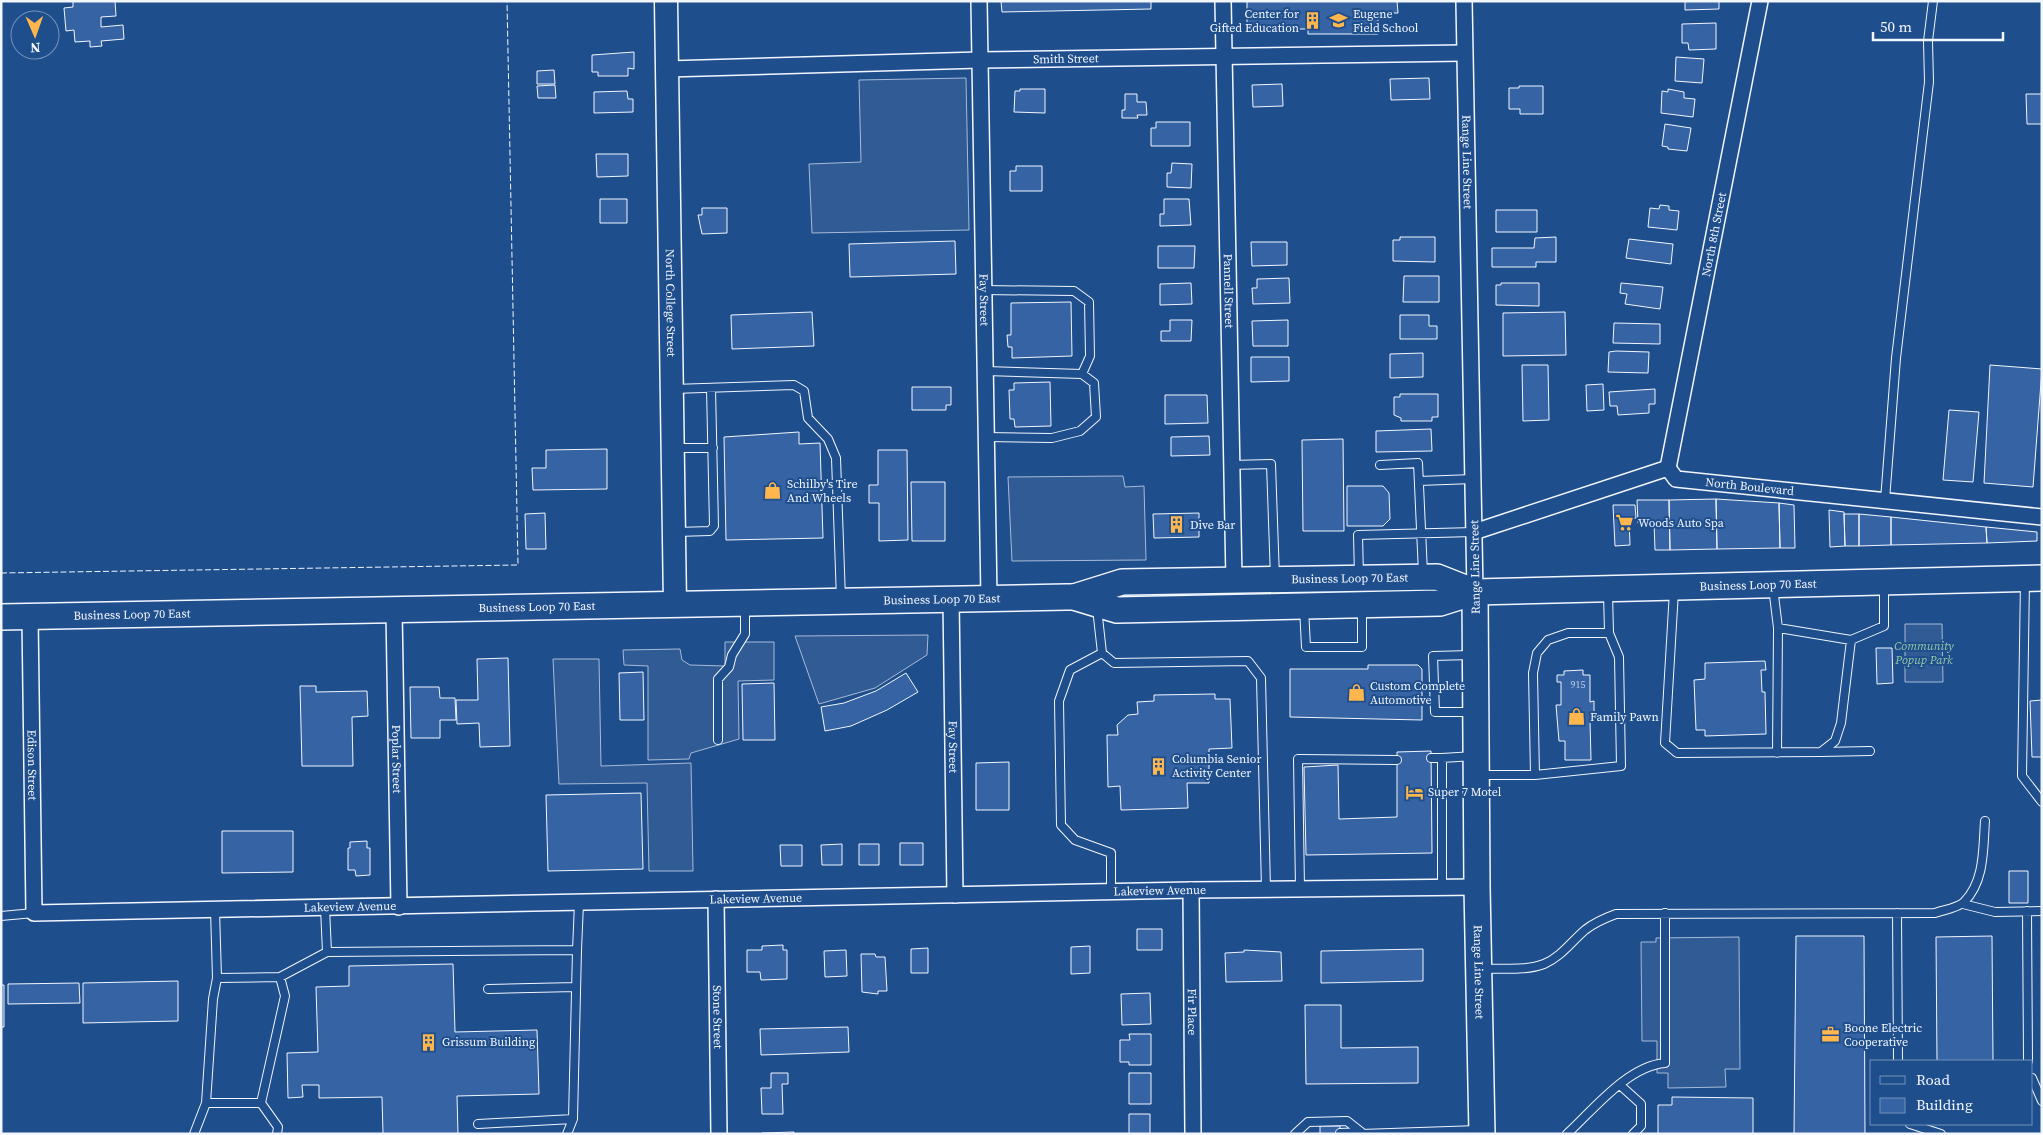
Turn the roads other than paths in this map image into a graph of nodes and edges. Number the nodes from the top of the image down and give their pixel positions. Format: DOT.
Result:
graph roads {
  1 [pos="666,1"];
  2 [pos="979,1"];
  3 [pos="1223,1"];
  4 [pos="1464,1"];
  5 [pos="1760,1"];
  6 [pos="1933,1"];
  7 [pos="1464,53"];
  8 [pos="1223,58"];
  9 [pos="980,60"];
  10 [pos="667,69"];
  11 [pos="984,290"];
  12 [pos="985,371"];
  13 [pos="1082,374"];
  14 [pos="712,388"];
  15 [pos="672,389"];
  16 [pos="986,438"];
  17 [pos="672,448"];
  18 [pos="713,448"];
  19 [pos="1230,465"];
  20 [pos="1380,465"];
  21 [pos="1668,468"];
  22 [pos="1473,479"];
  23 [pos="1419,481"];
  24 [pos="1885,500"];
  25 [pos="2042,517"];
  26 [pos="674,532"];
  27 [pos="1474,532"];
  28 [pos="1421,533"];
  29 [pos="1423,577"];
  30 [pos="1359,578"];
  31 [pos="2033,578"];
  32 [pos="1234,580"];
  33 [pos="1275,580"];
  34 [pos="1884,582"];
  35 [pos="1772,585"];
  36 [pos="1674,587"];
  37 [pos="1608,589"];
  38 [pos="1475,592"];
  39 [pos="989,598"];
  40 [pos="951,599"];
  41 [pos="841,601"];
  42 [pos="1085,601"];
  43 [pos="745,603"];
  44 [pos="675,605"];
  45 [pos="1362,605"];
  46 [pos="1304,606"];
  47 [pos="394,610"];
  48 [pos="1,617"];
  49 [pos="30,617"];
  50 [pos="1778,628"];
  51 [pos="1608,633"];
  52 [pos="1851,640"];
  53 [pos="1102,652"];
  54 [pos="1476,655"];
  55 [pos="1476,712"];
  56 [pos="718,740"];
  57 [pos="1870,751"];
  58 [pos="1821,752"];
  59 [pos="1777,753"];
  60 [pos="1431,758"];
  61 [pos="1442,758"];
  62 [pos="1397,760"];
  63 [pos="1476,766"];
  64 [pos="1535,775"];
  65 [pos="2042,802"];
  66 [pos="1985,821"];
  67 [pos="1442,887"];
  68 [pos="1476,887"];
  69 [pos="1266,889"];
  70 [pos="1300,889"];
  71 [pos="1191,890"];
  72 [pos="1111,892"];
  73 [pos="955,896"];
  74 [pos="716,900"];
  75 [pos="579,903"];
  76 [pos="1963,904"];
  77 [pos="399,907"];
  78 [pos="325,908"];
  79 [pos="215,910"];
  80 [pos="2027,911"];
  81 [pos="2042,911"];
  82 [pos="34,913"];
  83 [pos="1665,913"];
  84 [pos="1897,913"];
  85 [pos="1,916"];
  86 [pos="577,950"];
  87 [pos="327,952"];
  88 [pos="1478,969"];
  89 [pos="280,977"];
  90 [pos="217,978"];
  91 [pos="576,987"];
  92 [pos="488,989"];
  93 [pos="1898,1060"];
  94 [pos="2028,1060"];
  95 [pos="2033,1080"];
  96 [pos="1620,1085"];
  97 [pos="2042,1101"];
  98 [pos="206,1103"];
  99 [pos="261,1103"];
  100 [pos="573,1119"];
  101 [pos="478,1124"];
  102 [pos="1913,1125"];
  103 [pos="1482,1132"];
  104 [pos="1340,1133"];
  105 [pos="1361,1133"];
  106 [pos="1416,1133"];
  107 [pos="194,1134"];
  108 [pos="277,1134"];
  109 [pos="568,1134"];
  110 [pos="719,1134"];
  111 [pos="1193,1134"];
  112 [pos="1295,1134"];
  113 [pos="1567,1134"];
  114 [pos="1633,1134"];
  115 [pos="1941,1134"];
  1 -- 10 [label="main road, North College Street"];
  2 -- 9 [label="street, Fay Street"];
  3 -- 8 [label="street, Pannell Street"];
  4 -- 7 [label="street, Range Line Street"];
  5 -- 21 [label="street, North 8th Street"];
  6 -- 24 [label="lane"];
  7 -- 8 [label="street, Smith Street"];
  7 -- 22 [label="street, Range Line Street"];
  8 -- 9 [label="street, Smith Street"];
  8 -- 19 [label="street, Pannell Street"];
  9 -- 10 [label="street, Smith Street"];
  9 -- 11 [label="street, Fay Street"];
  10 -- 15 [label="main road, North College Street"];
  11 -- 12 [label="street, Fay Street"];
  11 -- 13 [label="lane"];
  12 -- 13 [label="lane"];
  12 -- 16 [label="street, Fay Street"];
  13 -- 16 [label="lane"];
  14 -- 15 [label="lane"];
  14 -- 18 [label="lane"];
  14 -- 41 [label="lane"];
  15 -- 17 [label="main road, North College Street"];
  16 -- 39 [label="street, Fay Street"];
  17 -- 18 [label="lane"];
  17 -- 26 [label="main road, North College Street"];
  18 -- 26 [label="lane"];
  19 -- 32 [label="street, Pannell Street"];
  19 -- 33 [label="lane"];
  20 -- 23 [label="lane"];
  21 -- 24 [label="street, North Boulevard"];
  21 -- 27 [label="street"];
  22 -- 23 [label="lane"];
  22 -- 27 [label="street, Range Line Street"];
  23 -- 28 [label="lane"];
  24 -- 25 [label="street, North Boulevard"];
  26 -- 44 [label="main road, North College Street"];
  27 -- 28 [label="lane"];
  27 -- 38 [label="street, Range Line Street"];
  28 -- 29 [label="lane"];
  28 -- 30 [label="lane"];
  29 -- 30 [label="main road, Business Loop 70 East"];
  29 -- 38 [label="main road, Business Loop 70 East"];
  30 -- 33 [label="main road, Business Loop 70 East"];
  31 -- 34 [label="main road, Business Loop 70 East"];
  31 -- 65 [label="lane"];
  32 -- 33 [label="main road, Business Loop 70 East"];
  32 -- 42 [label="main road, Business Loop 70 East"];
  34 -- 35 [label="main road, Business Loop 70 East"];
  34 -- 52 [label="lane"];
  35 -- 36 [label="main road, Business Loop 70 East"];
  35 -- 50 [label="lane"];
  36 -- 37 [label="main road, Business Loop 70 East"];
  36 -- 59 [label="lane"];
  37 -- 38 [label="main road, Business Loop 70 East"];
  37 -- 51 [label="lane"];
  38 -- 45 [label="main road, Business Loop 70 East"];
  38 -- 54 [label="main road, Range Line Street"];
  39 -- 40 [label="main road, Business Loop 70 East"];
  39 -- 42 [label="main road, Business Loop 70 East"];
  40 -- 41 [label="main road, Business Loop 70 East"];
  40 -- 73 [label="street, Fay Street"];
  41 -- 43 [label="main road, Business Loop 70 East"];
  42 -- 46 [label="main road, Business Loop 70 East"];
  42 -- 53 [label="lane"];
  43 -- 44 [label="main road, Business Loop 70 East"];
  43 -- 56 [label="lane"];
  44 -- 47 [label="main road, Business Loop 70 East"];
  45 -- 46 [label="main road, Business Loop 70 East"];
  45 -- 46 [label="lane"];
  47 -- 49 [label="main road, Business Loop 70 East"];
  47 -- 77 [label="street, Poplar Street"];
  48 -- 49 [label="main road, Business Loop 70 East"];
  49 -- 82 [label="street, Edison Street"];
  50 -- 52 [label="lane"];
  50 -- 59 [label="lane"];
  51 -- 64 [label="lane"];
  51 -- 64 [label="lane"];
  52 -- 58 [label="lane"];
  53 -- 69 [label="lane"];
  53 -- 72 [label="lane"];
  54 -- 55 [label="main road, Range Line Street"];
  54 -- 55 [label="lane"];
  55 -- 63 [label="main road, Range Line Street"];
  57 -- 58 [label="lane"];
  58 -- 59 [label="lane"];
  60 -- 61 [label="lane"];
  61 -- 63 [label="lane"];
  61 -- 67 [label="lane"];
  62 -- 70 [label="lane"];
  63 -- 64 [label="lane"];
  63 -- 68 [label="main road, Range Line Street"];
  66 -- 76 [label="lane"];
  67 -- 68 [label="street, Lakeview Avenue"];
  67 -- 70 [label="street, Lakeview Avenue"];
  68 -- 88 [label="main road, Range Line Street"];
  69 -- 70 [label="street, Lakeview Avenue"];
  69 -- 71 [label="street, Lakeview Avenue"];
  71 -- 72 [label="street, Lakeview Avenue"];
  71 -- 111 [label="street, Fir Place"];
  72 -- 73 [label="street, Lakeview Avenue"];
  73 -- 74 [label="street, Lakeview Avenue"];
  74 -- 75 [label="street, Lakeview Avenue"];
  74 -- 110 [label="street, Stone Street"];
  75 -- 77 [label="street, Lakeview Avenue"];
  75 -- 86 [label="lane"];
  76 -- 80 [label="lane"];
  76 -- 84 [label="lane"];
  77 -- 78 [label="street, Lakeview Avenue"];
  78 -- 79 [label="street, Lakeview Avenue"];
  78 -- 87 [label="lane"];
  79 -- 82 [label="street, Lakeview Avenue"];
  79 -- 90 [label="lane"];
  80 -- 81 [label="lane"];
  80 -- 94 [label="lane"];
  82 -- 85 [label="lane"];
  83 -- 84 [label="lane"];
  83 -- 88 [label="lane"];
  83 -- 96 [label="lane"];
  84 -- 93 [label="lane"];
  86 -- 87 [label="lane"];
  86 -- 91 [label="lane"];
  87 -- 89 [label="lane"];
  88 -- 103 [label="main road, Range Line Street"];
  89 -- 90 [label="lane"];
  89 -- 99 [label="lane"];
  90 -- 98 [label="lane"];
  91 -- 92 [label="lane"];
  91 -- 100 [label="lane"];
  95 -- 97 [label="lane"];
  96 -- 113 [label="lane"];
  96 -- 114 [label="lane"];
  98 -- 99 [label="lane"];
  98 -- 107 [label="lane"];
  99 -- 108 [label="lane"];
  100 -- 101 [label="lane"];
  100 -- 109 [label="lane"];
  102 -- 115 [label="lane"];
  103 -- 106 [label="lane"];
  104 -- 105 [label="lane"];
  105 -- 106 [label="lane"];
  105 -- 112 [label="lane"];
}
